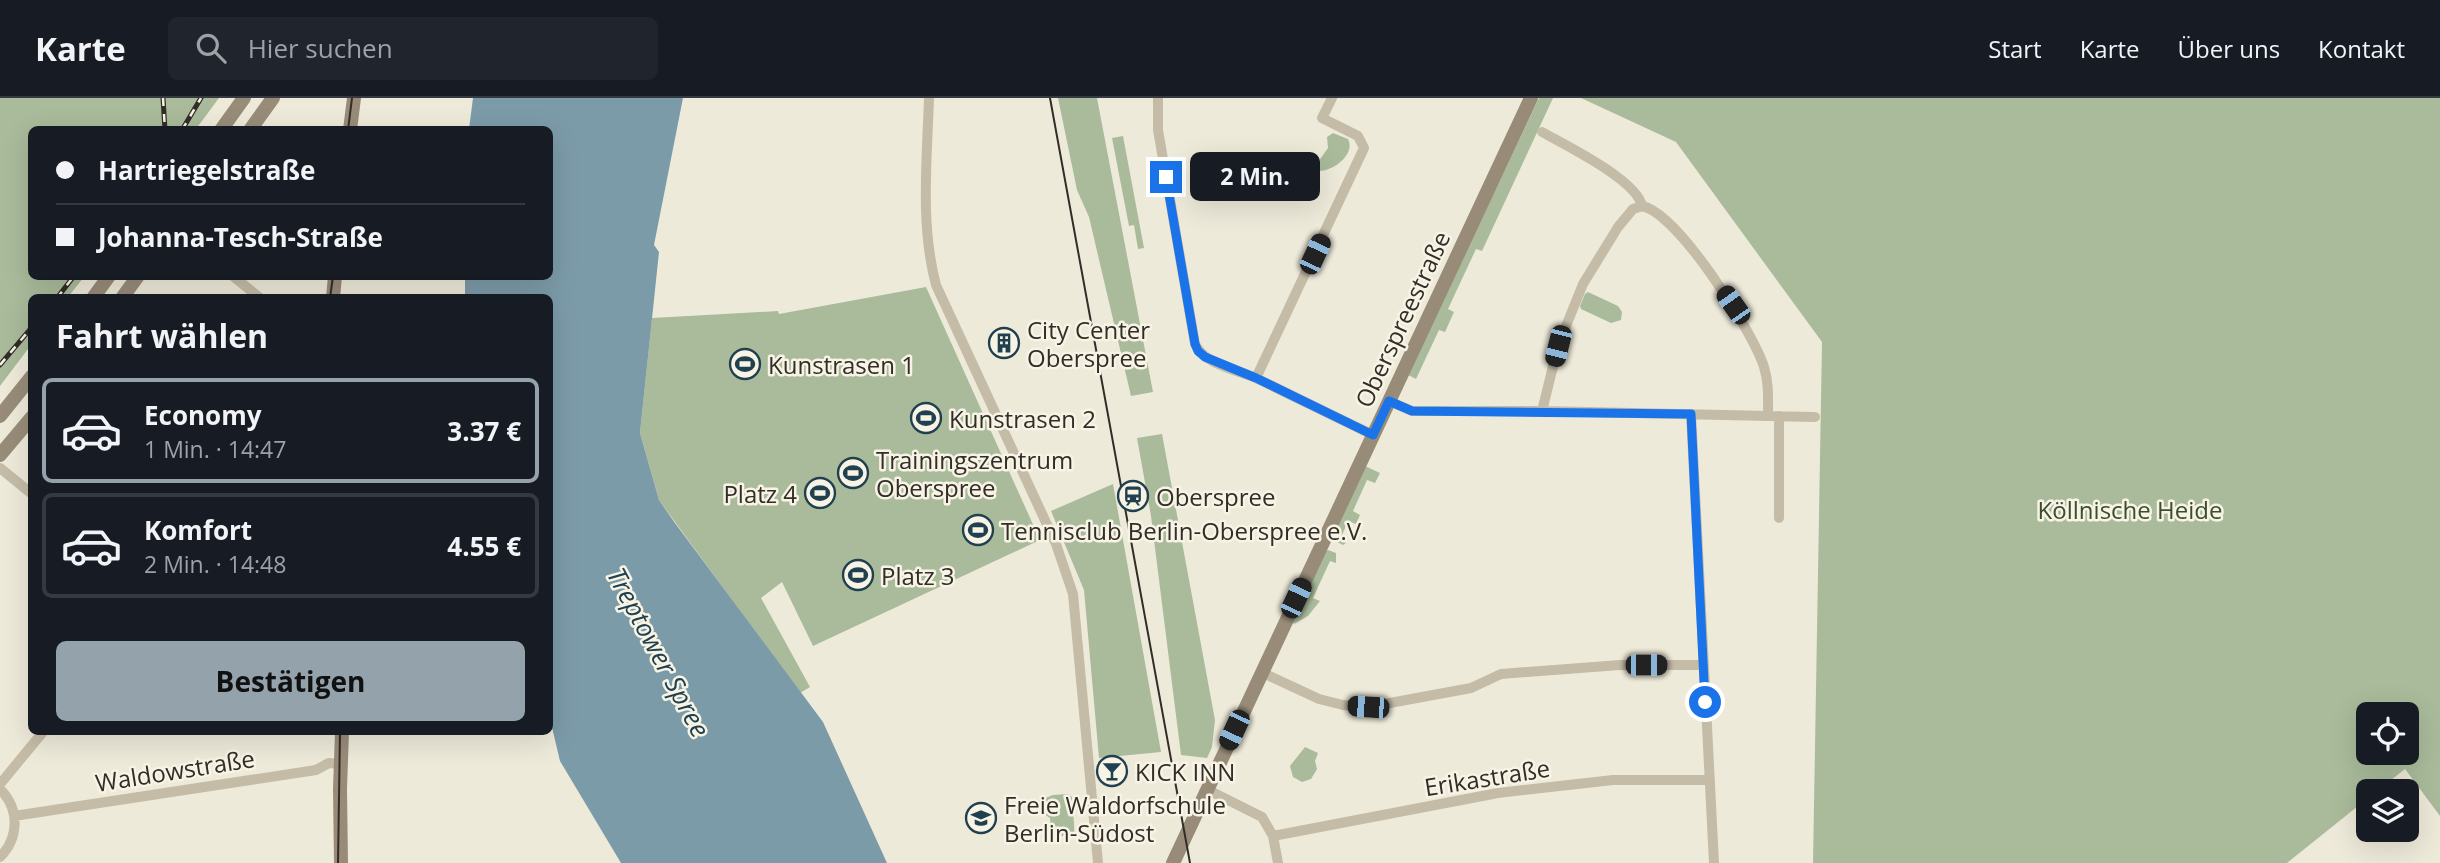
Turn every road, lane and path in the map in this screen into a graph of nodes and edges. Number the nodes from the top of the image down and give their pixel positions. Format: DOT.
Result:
graph roads {
  1 [pos="244,98"];
  2 [pos="273,98"];
  3 [pos="354,98"];
  4 [pos="929,98"];
  5 [pos="1158,98"];
  6 [pos="1332,98"];
  7 [pos="1531,98"];
  8 [pos="224,126"];
  9 [pos="253,126"];
  10 [pos="350,126"];
  11 [pos="1542,132"];
  12 [pos="1642,206"];
  13 [pos="238,280"];
  14 [pos="255,294"];
  15 [pos="1256,378"];
  16 [pos="28,381"];
  17 [pos="1389,401"];
  18 [pos="1542,411"];
  19 [pos="1691,414"];
  20 [pos="1768,415"];
  21 [pos="0,416"];
  22 [pos="1779,416"];
  23 [pos="1815,417"];
  24 [pos="28,422"];
  25 [pos="1373,435"];
  26 [pos="0,455"];
  27 [pos="0,468"];
  28 [pos="28,491"];
  29 [pos="1779,518"];
  30 [pos="1703,665"];
  31 [pos="1261,672"];
  32 [pos="41,735"];
  33 [pos="342,735"];
  34 [pos="340,764"];
  35 [pos="1710,780"];
  36 [pos="0,784"];
  37 [pos="0,789"];
  38 [pos="1206,789"];
  39 [pos="14,816"];
  40 [pos="1273,836"];
  41 [pos="0,857"];
  42 [pos="341,863"];
  43 [pos="1098,863"];
  44 [pos="1173,863"];
  45 [pos="1278,863"];
  46 [pos="1714,863"];
  1 -- 8 [label="main road"];
  2 -- 9 [label="main road"];
  3 -- 10 [label="main road"];
  4 -- 43 [label="street"];
  5 -- 15 [label="street"];
  6 -- 15 [label="street"];
  7 -- 17 [label="main road, Oberspreestraße"];
  11 -- 12 [label="street"];
  12 -- 18 [label="street"];
  12 -- 20 [label="street"];
  13 -- 14 [label="street"];
  15 -- 25 [label="street"];
  16 -- 21 [label="main road"];
  17 -- 18 [label="street"];
  17 -- 25 [label="main road, Oberspreestraße"];
  18 -- 19 [label="street"];
  19 -- 20 [label="street"];
  19 -- 30 [label="street"];
  20 -- 22 [label="street"];
  22 -- 23 [label="street"];
  22 -- 29 [label="street"];
  24 -- 26 [label="main road"];
  25 -- 31 [label="main road, Oberspreestraße"];
  27 -- 28 [label="street"];
  30 -- 31 [label="street"];
  30 -- 35 [label="street"];
  31 -- 38 [label="main road, Oberspreestraße"];
  32 -- 36 [label="street"];
  33 -- 34 [label="main road"];
  34 -- 39 [label="street, Waldowstraße"];
  34 -- 42 [label="main road"];
  35 -- 40 [label="street, Erikastraße"];
  35 -- 46 [label="street"];
  37 -- 39 [label="street"];
  38 -- 40 [label="street"];
  38 -- 44 [label="main road, Oberspreestraße"];
  39 -- 41 [label="street"];
  40 -- 45 [label="street"];
}
